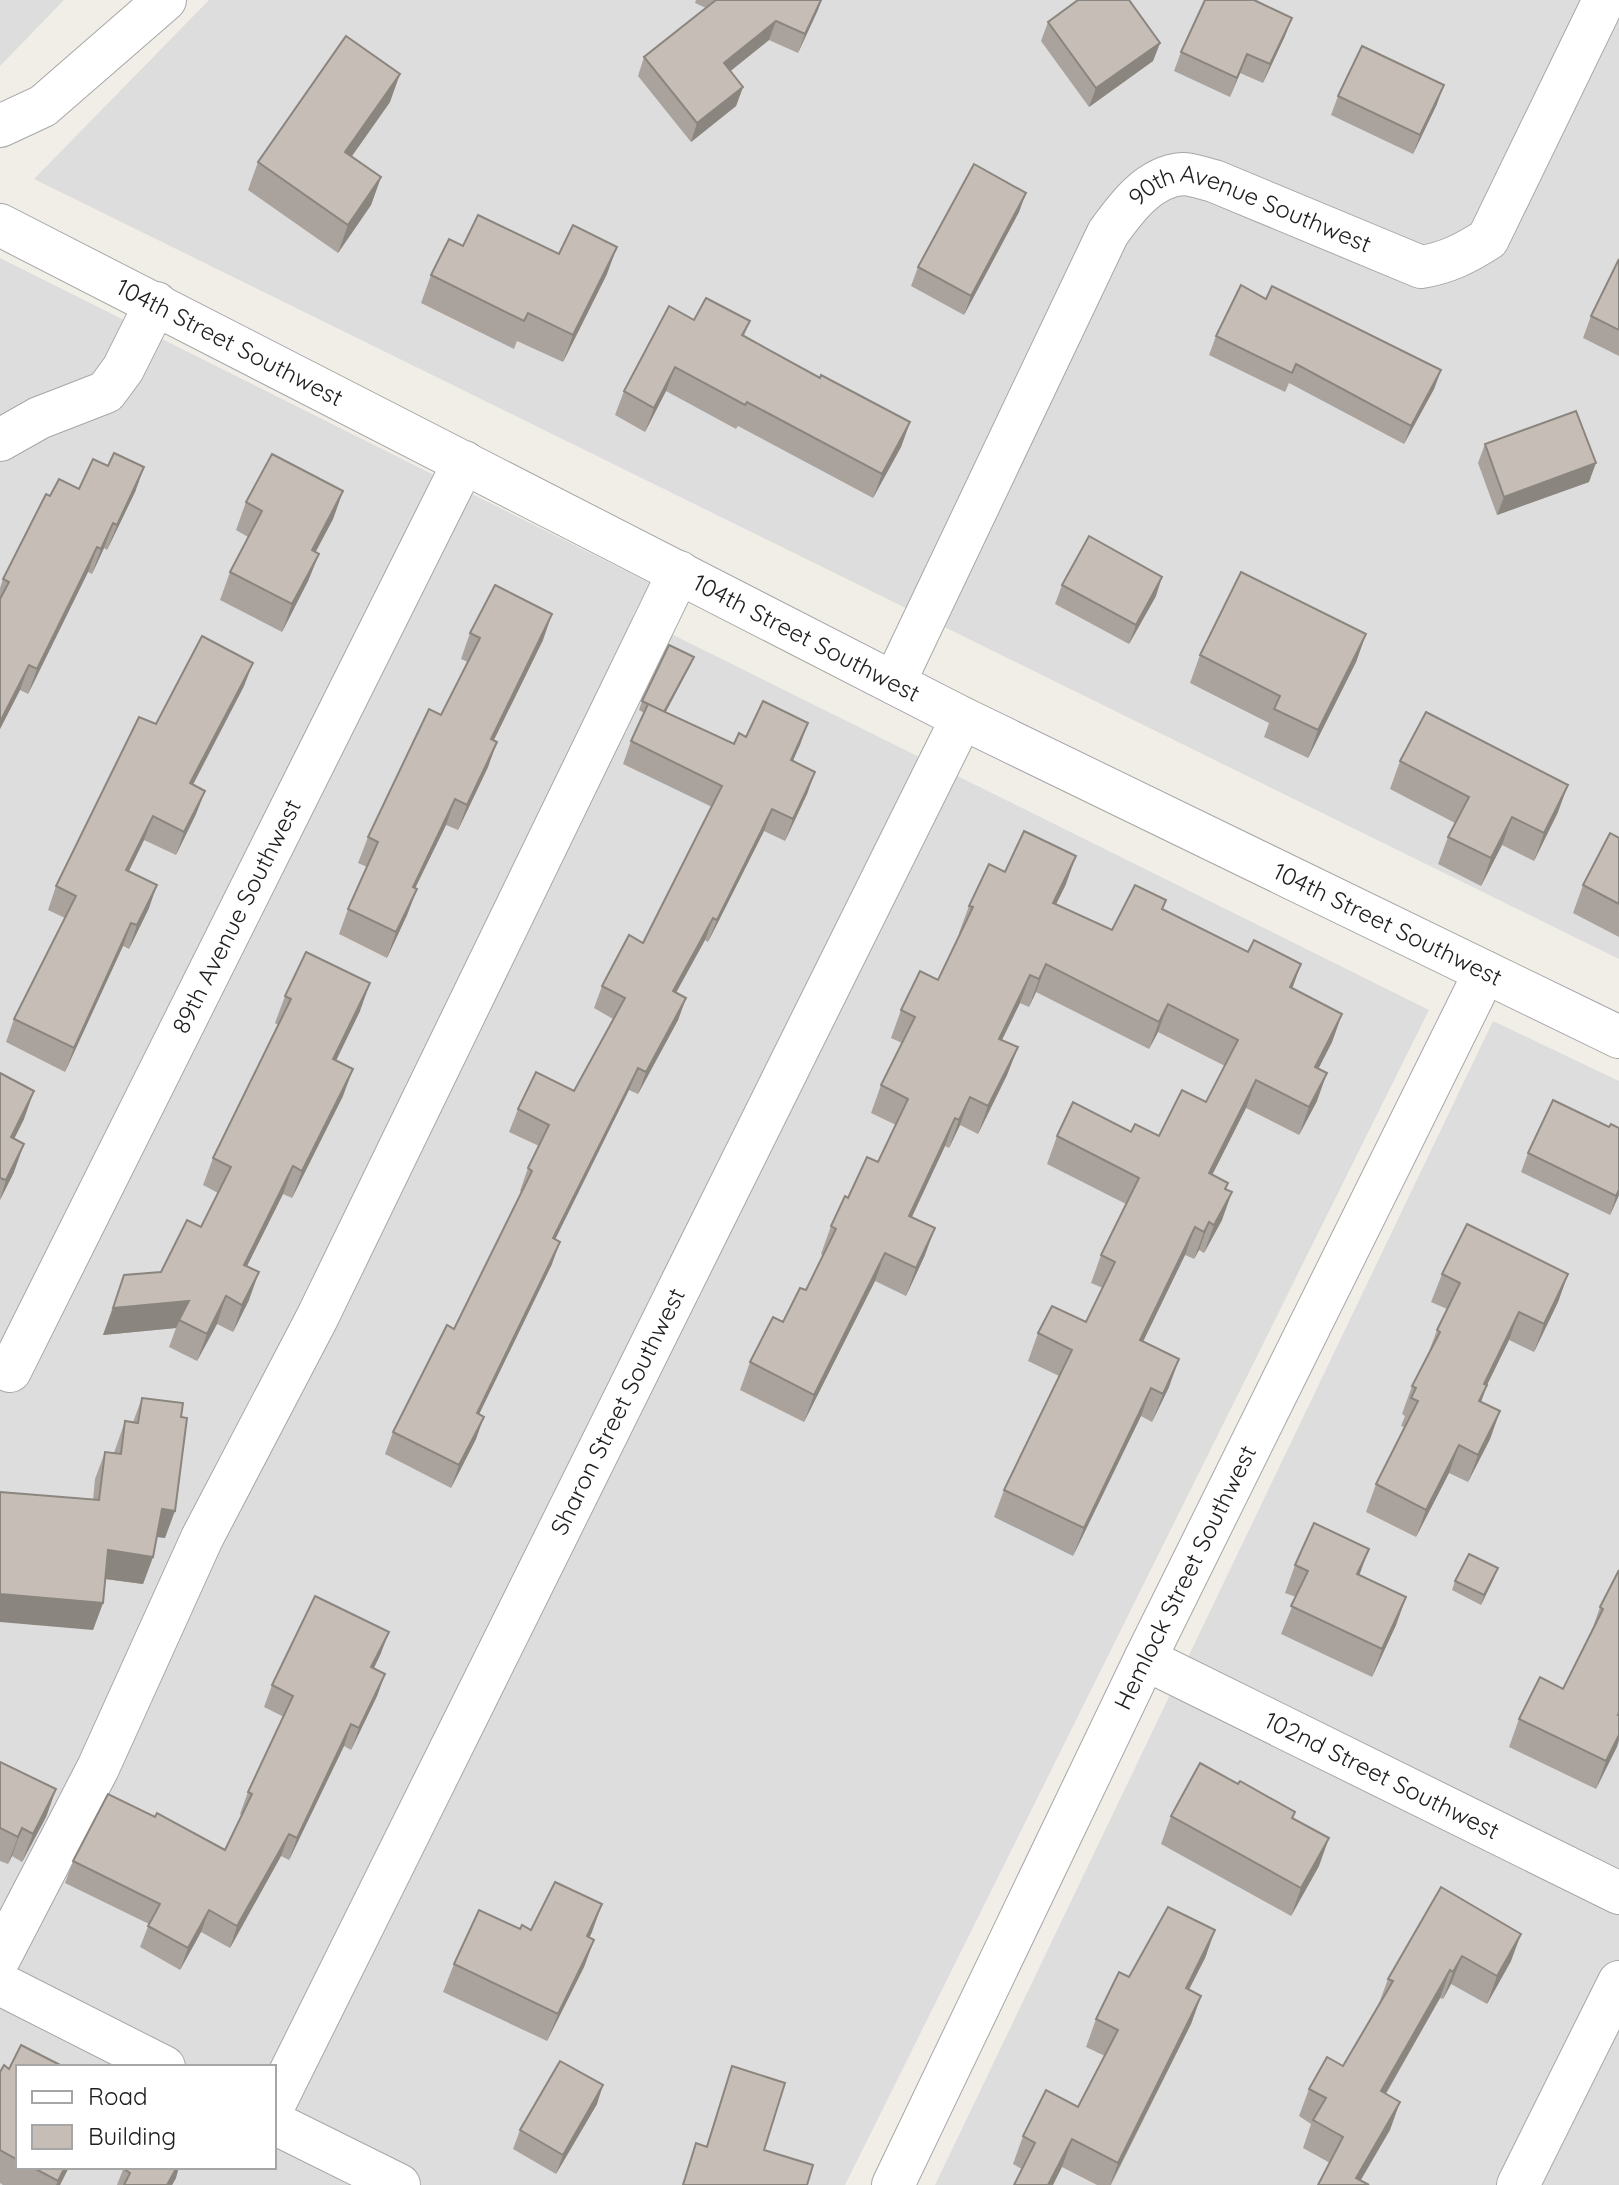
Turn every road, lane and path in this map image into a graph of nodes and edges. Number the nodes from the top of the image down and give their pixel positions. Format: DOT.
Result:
graph roads {
  1 [pos="165,0"];
  2 [pos="1604,0"];
  3 [pos="0,126"];
  4 [pos="0,225"];
  5 [pos="156,303"];
  6 [pos="0,440"];
  7 [pos="464,462"];
  8 [pos="679,572"];
  9 [pos="894,683"];
  10 [pos="962,718"];
  11 [pos="1485,972"];
  12 [pos="1619,1037"];
  13 [pos="10,1371"];
  14 [pos="1145,1659"];
  15 [pos="1619,1893"];
  16 [pos="0,1957"];
  17 [pos="1619,1982"];
  18 [pos="0,1984"];
  19 [pos="160,2065"];
  20 [pos="276,2101"];
  21 [pos="276,2124"];
  22 [pos="399,2185"];
  23 [pos="893,2185"];
  24 [pos="1518,2185"];
  1 -- 3 [label="street"];
  2 -- 9 [label="street, 90th Avenue Southwest"];
  4 -- 5 [label="street, 104th Street Southwest"];
  5 -- 6 [label="street"];
  5 -- 7 [label="street, 104th Street Southwest"];
  7 -- 8 [label="street, 104th Street Southwest"];
  7 -- 13 [label="street, 89th Avenue Southwest"];
  8 -- 9 [label="street, 104th Street Southwest"];
  8 -- 16 [label="street"];
  9 -- 10 [label="street, 104th Street Southwest"];
  10 -- 11 [label="street, 104th Street Southwest"];
  10 -- 20 [label="street, Sharon Street Southwest"];
  11 -- 12 [label="street, 104th Street Southwest"];
  11 -- 14 [label="street, Hemlock Street Southwest"];
  14 -- 15 [label="street, 102nd Street Southwest"];
  14 -- 23 [label="street, Hemlock Street Southwest"];
  17 -- 24 [label="street"];
  18 -- 19 [label="street"];
  21 -- 22 [label="street"];
}
